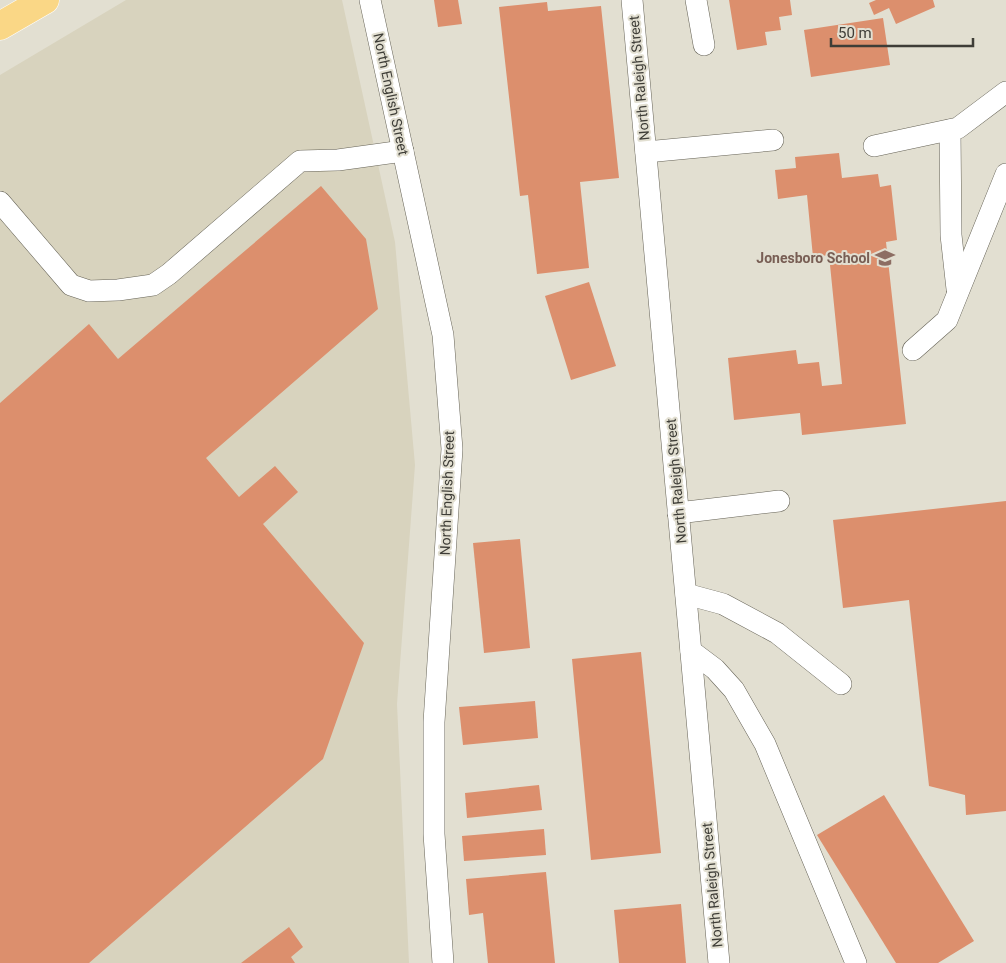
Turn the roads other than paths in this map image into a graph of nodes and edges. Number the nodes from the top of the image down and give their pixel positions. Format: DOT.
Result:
graph roads {
  1 [pos="44,0"];
  2 [pos="370,0"];
  3 [pos="632,0"];
  4 [pos="696,0"];
  5 [pos="0,26"];
  6 [pos="704,45"];
  7 [pos="1006,92"];
  8 [pos="950,130"];
  9 [pos="773,140"];
  10 [pos="874,146"];
  11 [pos="403,151"];
  12 [pos="646,152"];
  13 [pos="1006,174"];
  14 [pos="0,202"];
  15 [pos="958,293"];
  16 [pos="912,350"];
  17 [pos="779,500"];
  18 [pos="678,513"];
  19 [pos="686,594"];
  20 [pos="691,651"];
  21 [pos="841,684"];
  22 [pos="443,963"];
  23 [pos="719,963"];
  24 [pos="856,963"];
  1 -- 5 [label="main road"];
  2 -- 11 [label="street, North English Street"];
  3 -- 12 [label="street, North Raleigh Street"];
  4 -- 6 [label="street"];
  7 -- 8 [label="street"];
  8 -- 10 [label="street"];
  8 -- 15 [label="street"];
  9 -- 12 [label="street"];
  11 -- 14 [label="street"];
  11 -- 22 [label="street, North English Street"];
  12 -- 18 [label="street, North Raleigh Street"];
  13 -- 15 [label="street"];
  15 -- 16 [label="street"];
  17 -- 18 [label="street"];
  18 -- 19 [label="street, North Raleigh Street"];
  19 -- 20 [label="street, North Raleigh Street"];
  19 -- 21 [label="street"];
  20 -- 23 [label="street, North Raleigh Street"];
  20 -- 24 [label="street"];
}
